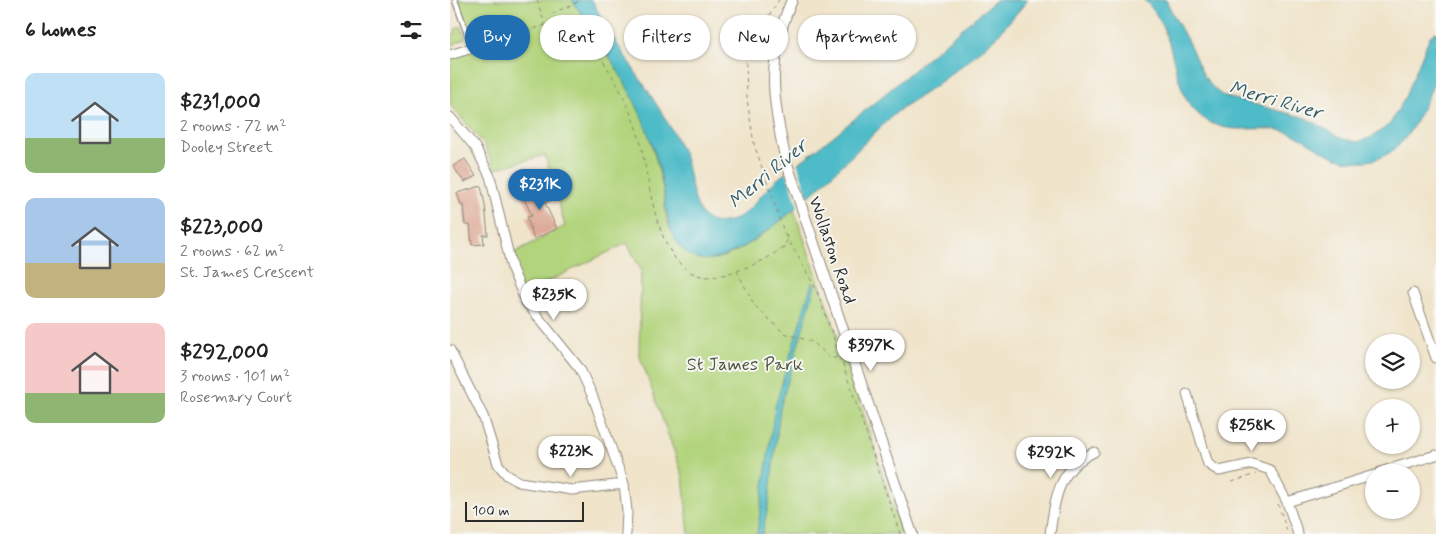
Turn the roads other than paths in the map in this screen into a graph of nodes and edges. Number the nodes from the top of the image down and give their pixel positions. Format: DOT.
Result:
graph roads {
  1 [pos="455,0"];
  2 [pos="792,0"];
  3 [pos="465,28"];
  4 [pos="465,50"];
  5 [pos="450,55"];
  6 [pos="450,117"];
  7 [pos="1413,293"];
  8 [pos="450,350"];
  9 [pos="1436,358"];
  10 [pos="1187,394"];
  11 [pos="1094,452"];
  12 [pos="1436,455"];
  13 [pos="1406,464"];
  14 [pos="1365,478"];
  15 [pos="624,484"];
  16 [pos="1287,502"];
  17 [pos="626,534"];
  18 [pos="912,534"];
  19 [pos="1050,534"];
  20 [pos="1298,534"];
  1 -- 3 [label="lane"];
  2 -- 18 [label="street, Wollaston Road"];
  4 -- 5 [label="street"];
  6 -- 15 [label="street"];
  7 -- 9 [label="street"];
  8 -- 15 [label="street"];
  10 -- 16 [label="street"];
  11 -- 19 [label="street"];
  12 -- 13 [label="street"];
  14 -- 16 [label="street"];
  15 -- 17 [label="street"];
  16 -- 20 [label="street"];
}
